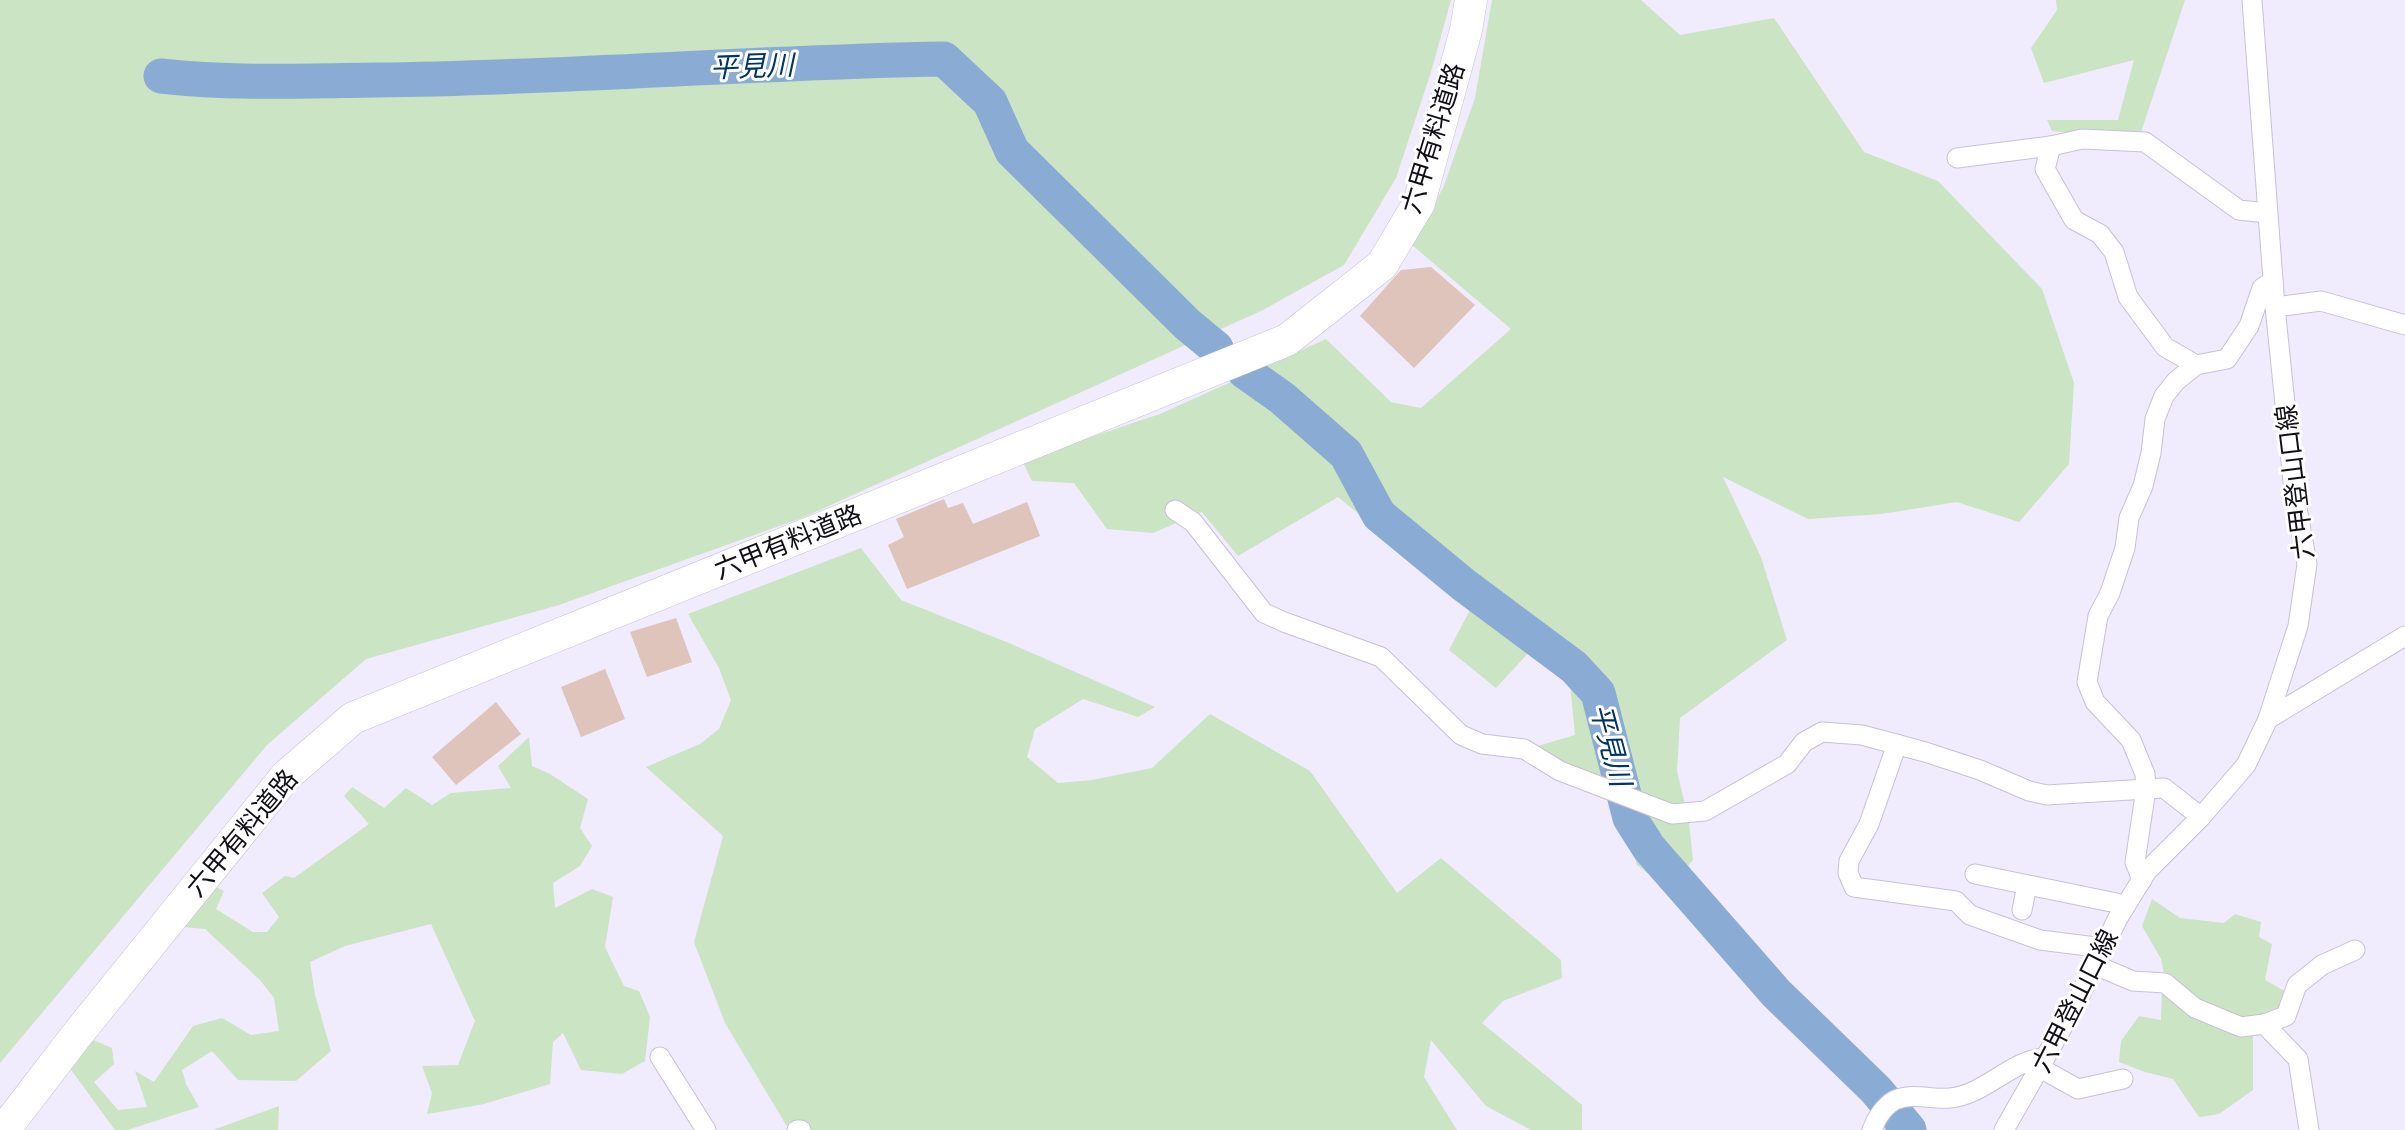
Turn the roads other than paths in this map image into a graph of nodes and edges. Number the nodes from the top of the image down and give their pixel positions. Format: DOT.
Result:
graph roads {
  1 [pos="1471,0"];
  2 [pos="2252,0"];
  3 [pos="2051,146"];
  4 [pos="1957,158"];
  5 [pos="2267,213"];
  6 [pos="2273,281"];
  7 [pos="2275,307"];
  8 [pos="2405,324"];
  9 [pos="2196,365"];
  10 [pos="1175,510"];
  11 [pos="2405,636"];
  12 [pos="2268,719"];
  13 [pos="1897,744"];
  14 [pos="2146,789"];
  15 [pos="2201,817"];
  16 [pos="1975,874"];
  17 [pos="2142,880"];
  18 [pos="2027,885"];
  19 [pos="2126,905"];
  20 [pos="2022,910"];
  21 [pos="2355,950"];
  22 [pos="2099,956"];
  23 [pos="2264,1024"];
  24 [pos="660,1057"];
  25 [pos="2042,1063"];
  26 [pos="46,1075"];
  27 [pos="2123,1079"];
  28 [pos="0,1113"];
  29 [pos="1882,1115"];
  30 [pos="4,1130"];
  31 [pos="706,1130"];
  32 [pos="2004,1130"];
  33 [pos="2309,1130"];
  1 -- 26 [label="main road, 六甲有料道路"];
  2 -- 5 [label="street, 六甲登山口線"];
  3 -- 4 [label="street"];
  3 -- 5 [label="street"];
  3 -- 9 [label="street"];
  5 -- 6 [label="street, 六甲登山口線"];
  6 -- 7 [label="street, 六甲登山口線"];
  6 -- 9 [label="street"];
  7 -- 8 [label="street"];
  7 -- 12 [label="street, 六甲登山口線"];
  9 -- 14 [label="street"];
  10 -- 13 [label="street"];
  11 -- 12 [label="street"];
  12 -- 15 [label="street, 六甲登山口線"];
  13 -- 14 [label="street"];
  13 -- 22 [label="street"];
  14 -- 15 [label="street"];
  14 -- 17 [label="street"];
  15 -- 17 [label="street, 六甲登山口線"];
  16 -- 18 [label="street"];
  17 -- 19 [label="street, 六甲登山口線"];
  18 -- 19 [label="street"];
  18 -- 20 [label="street"];
  19 -- 22 [label="street, 六甲登山口線"];
  21 -- 23 [label="street"];
  22 -- 23 [label="street"];
  22 -- 25 [label="street, 六甲登山口線"];
  23 -- 33 [label="street"];
  24 -- 31 [label="street"];
  25 -- 27 [label="street"];
  25 -- 29 [label="street"];
  25 -- 32 [label="street, 六甲登山口線"];
  26 -- 28 [label="main road, 六甲有料道路"];
  26 -- 30 [label="main road, 六甲有料道路"];
}
